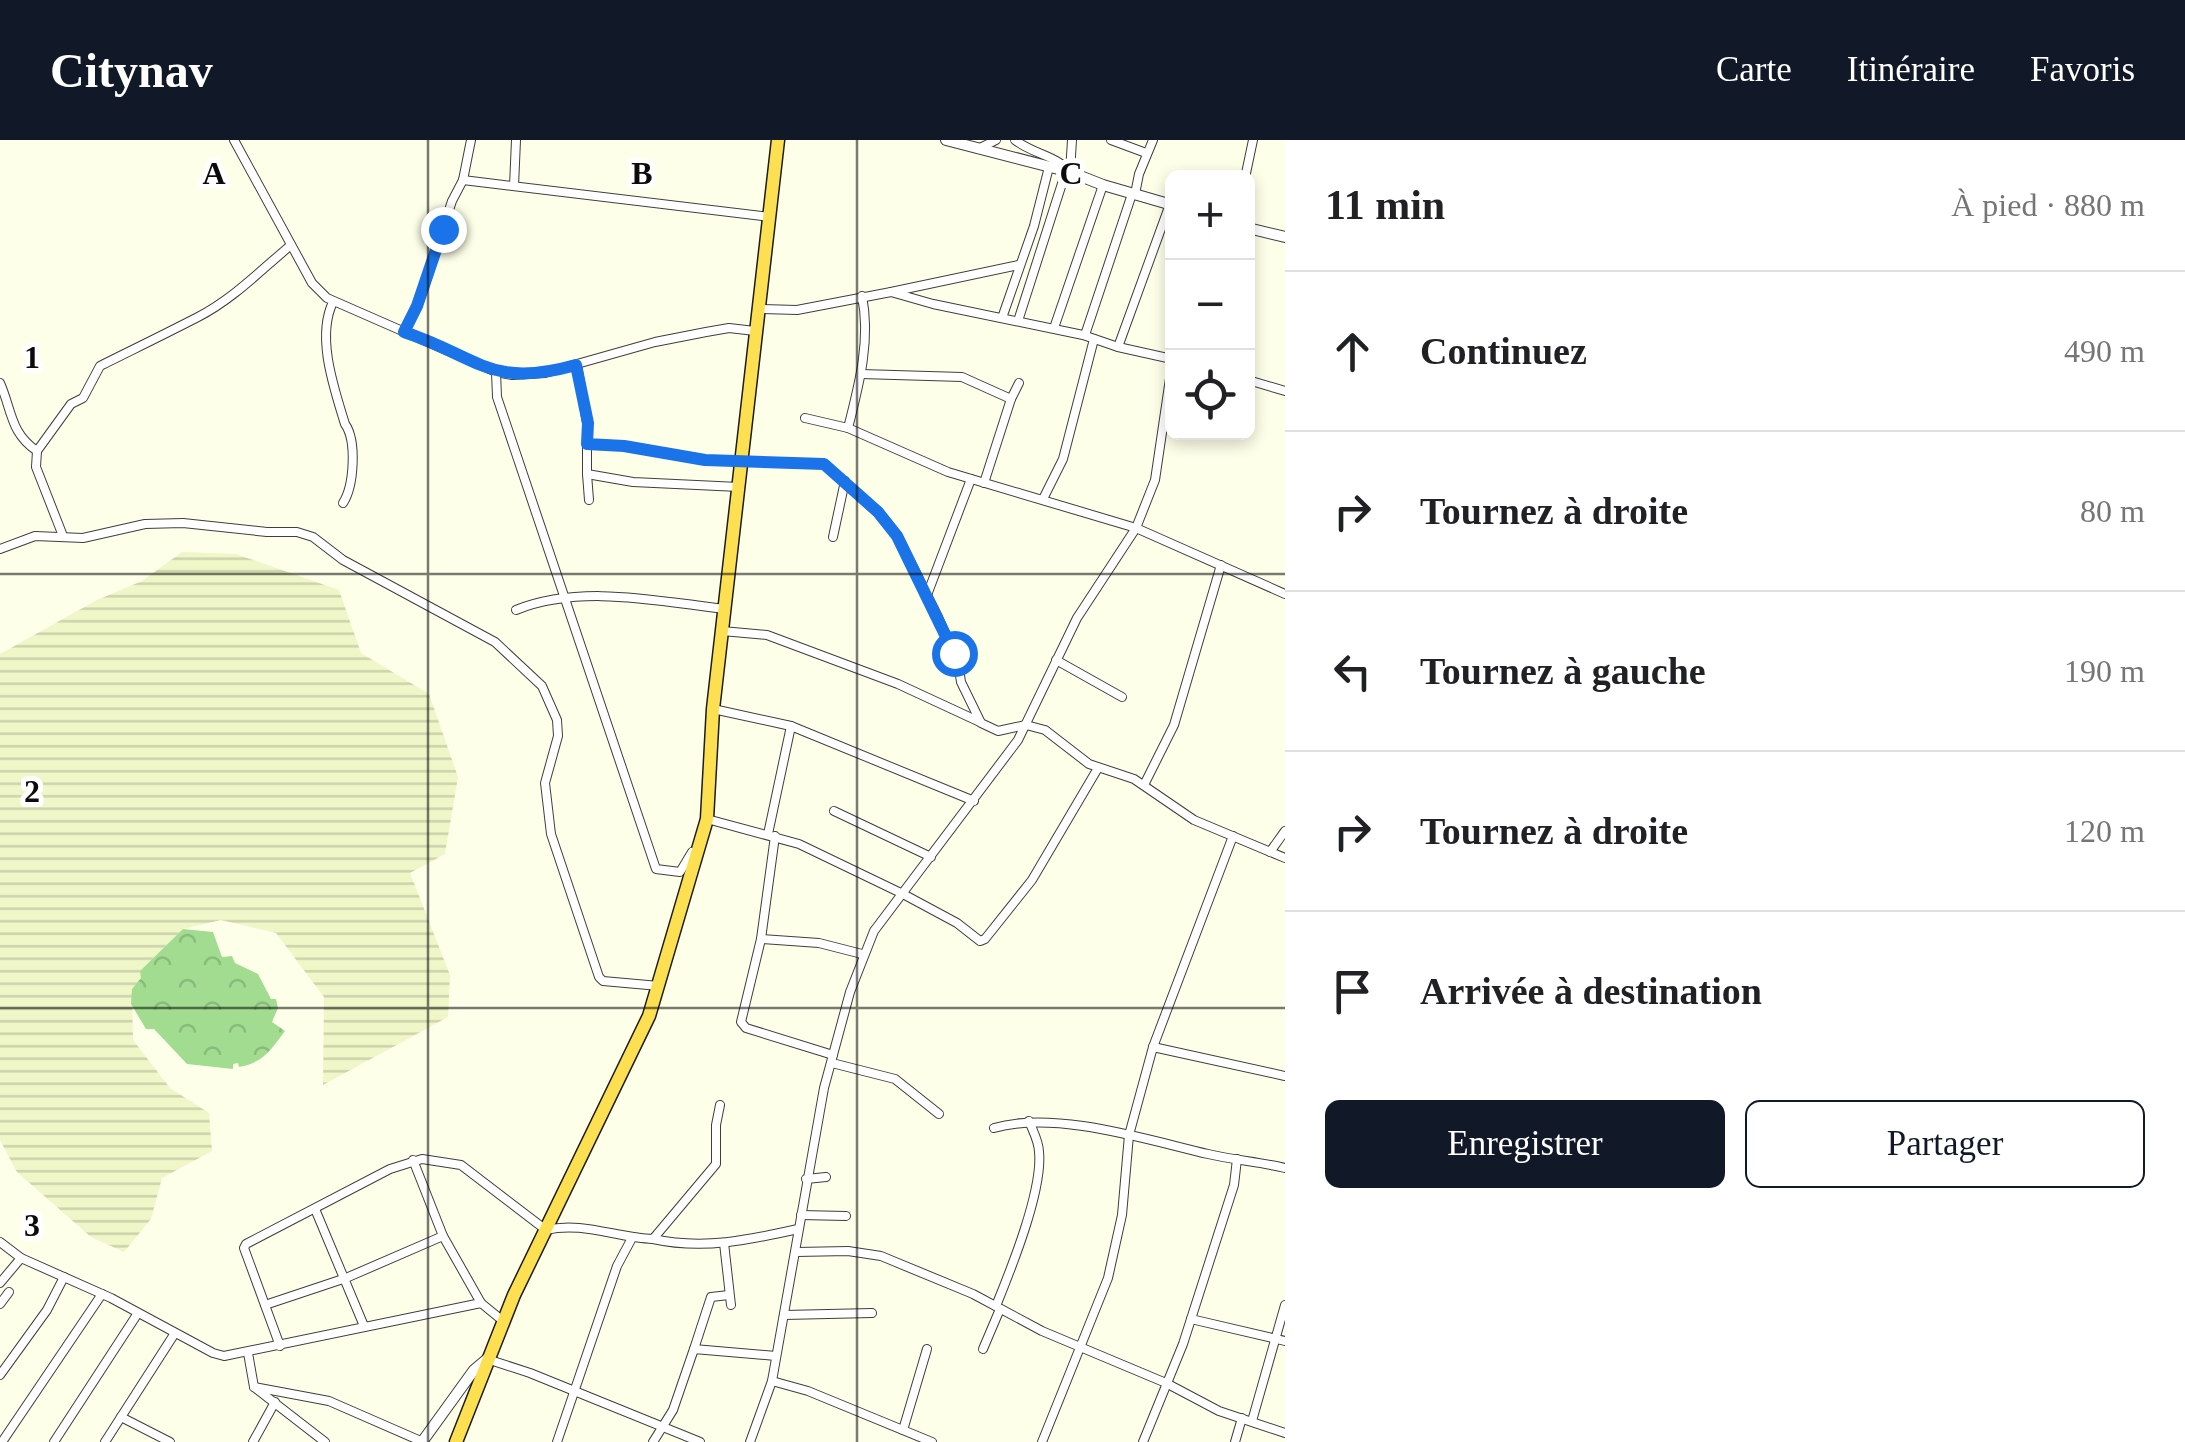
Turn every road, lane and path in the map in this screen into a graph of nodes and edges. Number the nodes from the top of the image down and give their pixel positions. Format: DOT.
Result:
graph roads {
  1 [pos="234,140"];
  2 [pos="471,140"];
  3 [pos="516,140"];
  4 [pos="778,140"];
  5 [pos="946,140"];
  6 [pos="996,140"];
  7 [pos="1015,140"];
  8 [pos="1072,140"];
  9 [pos="1152,140"];
  10 [pos="1253,140"];
  11 [pos="1117,141"];
  12 [pos="978,149"];
  13 [pos="1146,153"];
  14 [pos="1050,167"];
  15 [pos="1247,170"];
  16 [pos="1068,171"];
  17 [pos="463,180"];
  18 [pos="514,186"];
  19 [pos="1103,186"];
  20 [pos="1134,194"];
  21 [pos="1165,202"];
  22 [pos="770,217"];
  23 [pos="1165,220"];
  24 [pos="1255,230"];
  25 [pos="1285,238"];
  26 [pos="291,245"];
  27 [pos="1019,264"];
  28 [pos="891,292"];
  29 [pos="862,296"];
  30 [pos="333,302"];
  31 [pos="758,309"];
  32 [pos="1002,318"];
  33 [pos="1018,321"];
  34 [pos="1054,328"];
  35 [pos="755,331"];
  36 [pos="404,332"];
  37 [pos="1090,337"];
  38 [pos="1118,347"];
  39 [pos="1165,360"];
  40 [pos="576,365"];
  41 [pos="496,372"];
  42 [pos="861,374"];
  43 [pos="1255,382"];
  44 [pos="0,383"];
  45 [pos="1019,384"];
  46 [pos="1285,391"];
  47 [pos="3,396"];
  48 [pos="1011,399"];
  49 [pos="1165,408"];
  50 [pos="805,418"];
  51 [pos="848,428"];
  52 [pos="587,444"];
  53 [pos="37,451"];
  54 [pos="741,460"];
  55 [pos="587,474"];
  56 [pos="971,479"];
  57 [pos="845,482"];
  58 [pos="984,483"];
  59 [pos="738,488"];
  60 [pos="589,500"];
  61 [pos="1043,500"];
  62 [pos="342,503"];
  63 [pos="1136,528"];
  64 [pos="62,536"];
  65 [pos="833,537"];
  66 [pos="0,549"];
  67 [pos="1220,564"];
  68 [pos="1285,594"];
  69 [pos="926,595"];
  70 [pos="562,596"];
  71 [pos="725,609"];
  72 [pos="516,610"];
  73 [pos="722,631"];
  74 [pos="1056,660"];
  75 [pos="1122,697"];
  76 [pos="713,710"];
  77 [pos="981,722"];
  78 [pos="1026,725"];
  79 [pos="791,726"];
  80 [pos="1098,768"];
  81 [pos="1144,784"];
  82 [pos="974,801"];
  83 [pos="834,810"];
  84 [pos="706,819"];
  85 [pos="1285,831"];
  86 [pos="771,835"];
  87 [pos="1233,836"];
  88 [pos="697,844"];
  89 [pos="1270,852"];
  90 [pos="931,857"];
  91 [pos="1285,858"];
  92 [pos="903,894"];
  93 [pos="761,939"];
  94 [pos="862,954"];
  95 [pos="659,986"];
  96 [pos="1152,1047"];
  97 [pos="832,1059"];
  98 [pos="1285,1076"];
  99 [pos="720,1104"];
  100 [pos="938,1114"];
  101 [pos="1029,1121"];
  102 [pos="994,1128"];
  103 [pos="1128,1136"];
  104 [pos="1237,1159"];
  105 [pos="413,1160"];
  106 [pos="1285,1168"];
  107 [pos="826,1177"];
  108 [pos="806,1179"];
  109 [pos="315,1209"];
  110 [pos="801,1215"];
  111 [pos="846,1216"];
  112 [pos="798,1229"];
  113 [pos="546,1230"];
  114 [pos="443,1236"];
  115 [pos="632,1238"];
  116 [pos="653,1239"];
  117 [pos="0,1242"];
  118 [pos="724,1243"];
  119 [pos="796,1252"];
  120 [pos="21,1258"];
  121 [pos="64,1277"];
  122 [pos="346,1278"];
  123 [pos="0,1283"];
  124 [pos="9,1292"];
  125 [pos="102,1294"];
  126 [pos="480,1302"];
  127 [pos="0,1304"];
  128 [pos="265,1304"];
  129 [pos="1285,1306"];
  130 [pos="998,1307"];
  131 [pos="138,1313"];
  132 [pos="872,1314"];
  133 [pos="784,1316"];
  134 [pos="1191,1319"];
  135 [pos="504,1321"];
  136 [pos="364,1326"];
  137 [pos="175,1333"];
  138 [pos="1281,1341"];
  139 [pos="280,1346"];
  140 [pos="927,1348"];
  141 [pos="1079,1348"];
  142 [pos="694,1349"];
  143 [pos="983,1349"];
  144 [pos="248,1353"];
  145 [pos="776,1356"];
  146 [pos="486,1359"];
  147 [pos="0,1375"];
  148 [pos="772,1381"];
  149 [pos="1166,1384"];
  150 [pos="254,1388"];
  151 [pos="576,1391"];
  152 [pos="275,1402"];
  153 [pos="121,1416"];
  154 [pos="1247,1420"];
  155 [pos="662,1429"];
  156 [pos="904,1430"];
  157 [pos="1285,1433"];
  158 [pos="2,1442"];
  159 [pos="54,1442"];
  160 [pos="104,1442"];
  161 [pos="170,1442"];
  162 [pos="253,1442"];
  163 [pos="325,1442"];
  164 [pos="423,1442"];
  165 [pos="456,1442"];
  166 [pos="558,1442"];
  167 [pos="653,1442"];
  168 [pos="700,1442"];
  169 [pos="750,1442"];
  170 [pos="932,1442"];
  171 [pos="1042,1442"];
  172 [pos="1142,1442"];
  173 [pos="1235,1442"];
  1 -- 26 [label="street"];
  2 -- 17 [label="street"];
  3 -- 18 [label="street"];
  4 -- 22 [label="highway"];
  5 -- 12 [label="street"];
  6 -- 12 [label="street"];
  7 -- 16 [label="street"];
  8 -- 16 [label="street"];
  9 -- 13 [label="street"];
  10 -- 15 [label="street"];
  11 -- 13 [label="street"];
  12 -- 14 [label="street"];
  13 -- 20 [label="street"];
  14 -- 16 [label="street"];
  14 -- 27 [label="street"];
  16 -- 19 [label="street"];
  16 -- 33 [label="street"];
  17 -- 18 [label="street"];
  17 -- 36 [label="street"];
  18 -- 22 [label="street"];
  19 -- 20 [label="street"];
  19 -- 34 [label="street"];
  20 -- 21 [label="street"];
  20 -- 37 [label="street"];
  22 -- 31 [label="highway"];
  23 -- 38 [label="street"];
  24 -- 25 [label="street"];
  26 -- 30 [label="street"];
  26 -- 53 [label="street"];
  27 -- 28 [label="street"];
  27 -- 32 [label="street"];
  28 -- 29 [label="street"];
  28 -- 32 [label="street"];
  29 -- 31 [label="street"];
  29 -- 42 [label="street"];
  30 -- 36 [label="street"];
  30 -- 62 [label="street"];
  31 -- 35 [label="highway"];
  32 -- 33 [label="street"];
  33 -- 34 [label="street"];
  34 -- 37 [label="street"];
  35 -- 40 [label="street"];
  35 -- 54 [label="highway"];
  36 -- 41 [label="street"];
  37 -- 38 [label="street"];
  37 -- 61 [label="street"];
  38 -- 39 [label="street"];
  40 -- 41 [label="street"];
  40 -- 52 [label="street"];
  41 -- 70 [label="street"];
  42 -- 48 [label="street"];
  42 -- 51 [label="street"];
  43 -- 46 [label="street"];
  44 -- 47 [label="street"];
  45 -- 48 [label="street"];
  47 -- 53 [label="street"];
  48 -- 58 [label="street"];
  49 -- 63 [label="street"];
  50 -- 51 [label="street"];
  51 -- 56 [label="street"];
  52 -- 54 [label="street"];
  52 -- 55 [label="street"];
  53 -- 64 [label="street"];
  54 -- 57 [label="street"];
  54 -- 59 [label="highway"];
  55 -- 59 [label="street"];
  55 -- 60 [label="street"];
  56 -- 58 [label="street"];
  56 -- 69 [label="street"];
  57 -- 65 [label="street"];
  57 -- 69 [label="street"];
  58 -- 61 [label="street"];
  59 -- 71 [label="highway"];
  61 -- 63 [label="street"];
  63 -- 67 [label="street"];
  63 -- 74 [label="street"];
  64 -- 66 [label="street"];
  64 -- 95 [label="street"];
  67 -- 68 [label="street"];
  67 -- 81 [label="street"];
  69 -- 77 [label="street"];
  70 -- 71 [label="street"];
  70 -- 72 [label="street"];
  70 -- 88 [label="street"];
  71 -- 73 [label="highway"];
  73 -- 76 [label="highway"];
  73 -- 77 [label="street"];
  74 -- 75 [label="street"];
  74 -- 78 [label="street"];
  76 -- 79 [label="street"];
  76 -- 84 [label="highway"];
  77 -- 78 [label="street"];
  78 -- 80 [label="street"];
  78 -- 82 [label="street"];
  79 -- 82 [label="street"];
  79 -- 86 [label="street"];
  80 -- 81 [label="street"];
  80 -- 92 [label="street"];
  81 -- 87 [label="street"];
  82 -- 90 [label="street"];
  83 -- 90 [label="street"];
  84 -- 86 [label="street"];
  84 -- 88 [label="highway"];
  85 -- 89 [label="street"];
  86 -- 92 [label="street"];
  86 -- 93 [label="street"];
  87 -- 89 [label="street"];
  87 -- 96 [label="street"];
  88 -- 95 [label="highway"];
  89 -- 91 [label="street"];
  90 -- 92 [label="street"];
  92 -- 94 [label="street"];
  93 -- 94 [label="street"];
  93 -- 97 [label="street"];
  94 -- 97 [label="street"];
  95 -- 113 [label="highway"];
  96 -- 98 [label="street"];
  96 -- 103 [label="street"];
  97 -- 100 [label="street"];
  97 -- 108 [label="street"];
  99 -- 116 [label="street"];
  101 -- 102 [label="street"];
  101 -- 103 [label="street"];
  101 -- 130 [label="street"];
  103 -- 104 [label="street"];
  103 -- 141 [label="street"];
  104 -- 106 [label="street"];
  104 -- 134 [label="street"];
  105 -- 109 [label="street"];
  105 -- 113 [label="street"];
  105 -- 114 [label="street"];
  107 -- 108 [label="street"];
  108 -- 110 [label="street"];
  109 -- 122 [label="street"];
  109 -- 128 [label="street"];
  110 -- 111 [label="street"];
  110 -- 112 [label="street"];
  112 -- 118 [label="street"];
  112 -- 119 [label="street"];
  113 -- 115 [label="street"];
  113 -- 135 [label="highway"];
  114 -- 122 [label="street"];
  114 -- 126 [label="street"];
  115 -- 116 [label="street"];
  115 -- 151 [label="street"];
  116 -- 118 [label="street"];
  117 -- 120 [label="street"];
  118 -- 142 [label="street"];
  119 -- 130 [label="street"];
  119 -- 133 [label="street"];
  120 -- 121 [label="street"];
  120 -- 123 [label="street"];
  121 -- 125 [label="street"];
  121 -- 147 [label="street"];
  122 -- 128 [label="street"];
  122 -- 136 [label="street"];
  124 -- 127 [label="street"];
  125 -- 131 [label="street"];
  125 -- 158 [label="street"];
  126 -- 135 [label="street"];
  126 -- 136 [label="street"];
  128 -- 139 [label="street"];
  129 -- 138 [label="street"];
  130 -- 141 [label="street"];
  130 -- 143 [label="street"];
  131 -- 137 [label="street"];
  131 -- 159 [label="street"];
  132 -- 133 [label="street"];
  133 -- 145 [label="street"];
  134 -- 138 [label="street"];
  134 -- 149 [label="street"];
  135 -- 146 [label="highway"];
  136 -- 139 [label="street"];
  137 -- 144 [label="street"];
  137 -- 153 [label="street"];
  138 -- 154 [label="street"];
  139 -- 144 [label="street"];
  140 -- 156 [label="street"];
  141 -- 149 [label="street"];
  141 -- 171 [label="street"];
  142 -- 145 [label="street"];
  142 -- 155 [label="street"];
  144 -- 150 [label="street"];
  145 -- 148 [label="street"];
  146 -- 151 [label="street"];
  146 -- 164 [label="street"];
  146 -- 165 [label="highway"];
  148 -- 156 [label="street"];
  148 -- 169 [label="street"];
  149 -- 154 [label="street"];
  149 -- 172 [label="street"];
  150 -- 152 [label="street"];
  150 -- 164 [label="street"];
  151 -- 155 [label="street"];
  151 -- 166 [label="street"];
  152 -- 162 [label="street"];
  152 -- 163 [label="street"];
  153 -- 160 [label="street"];
  153 -- 161 [label="street"];
  154 -- 157 [label="street"];
  154 -- 173 [label="street"];
  155 -- 167 [label="street"];
  155 -- 168 [label="street"];
  156 -- 170 [label="street"];
}
